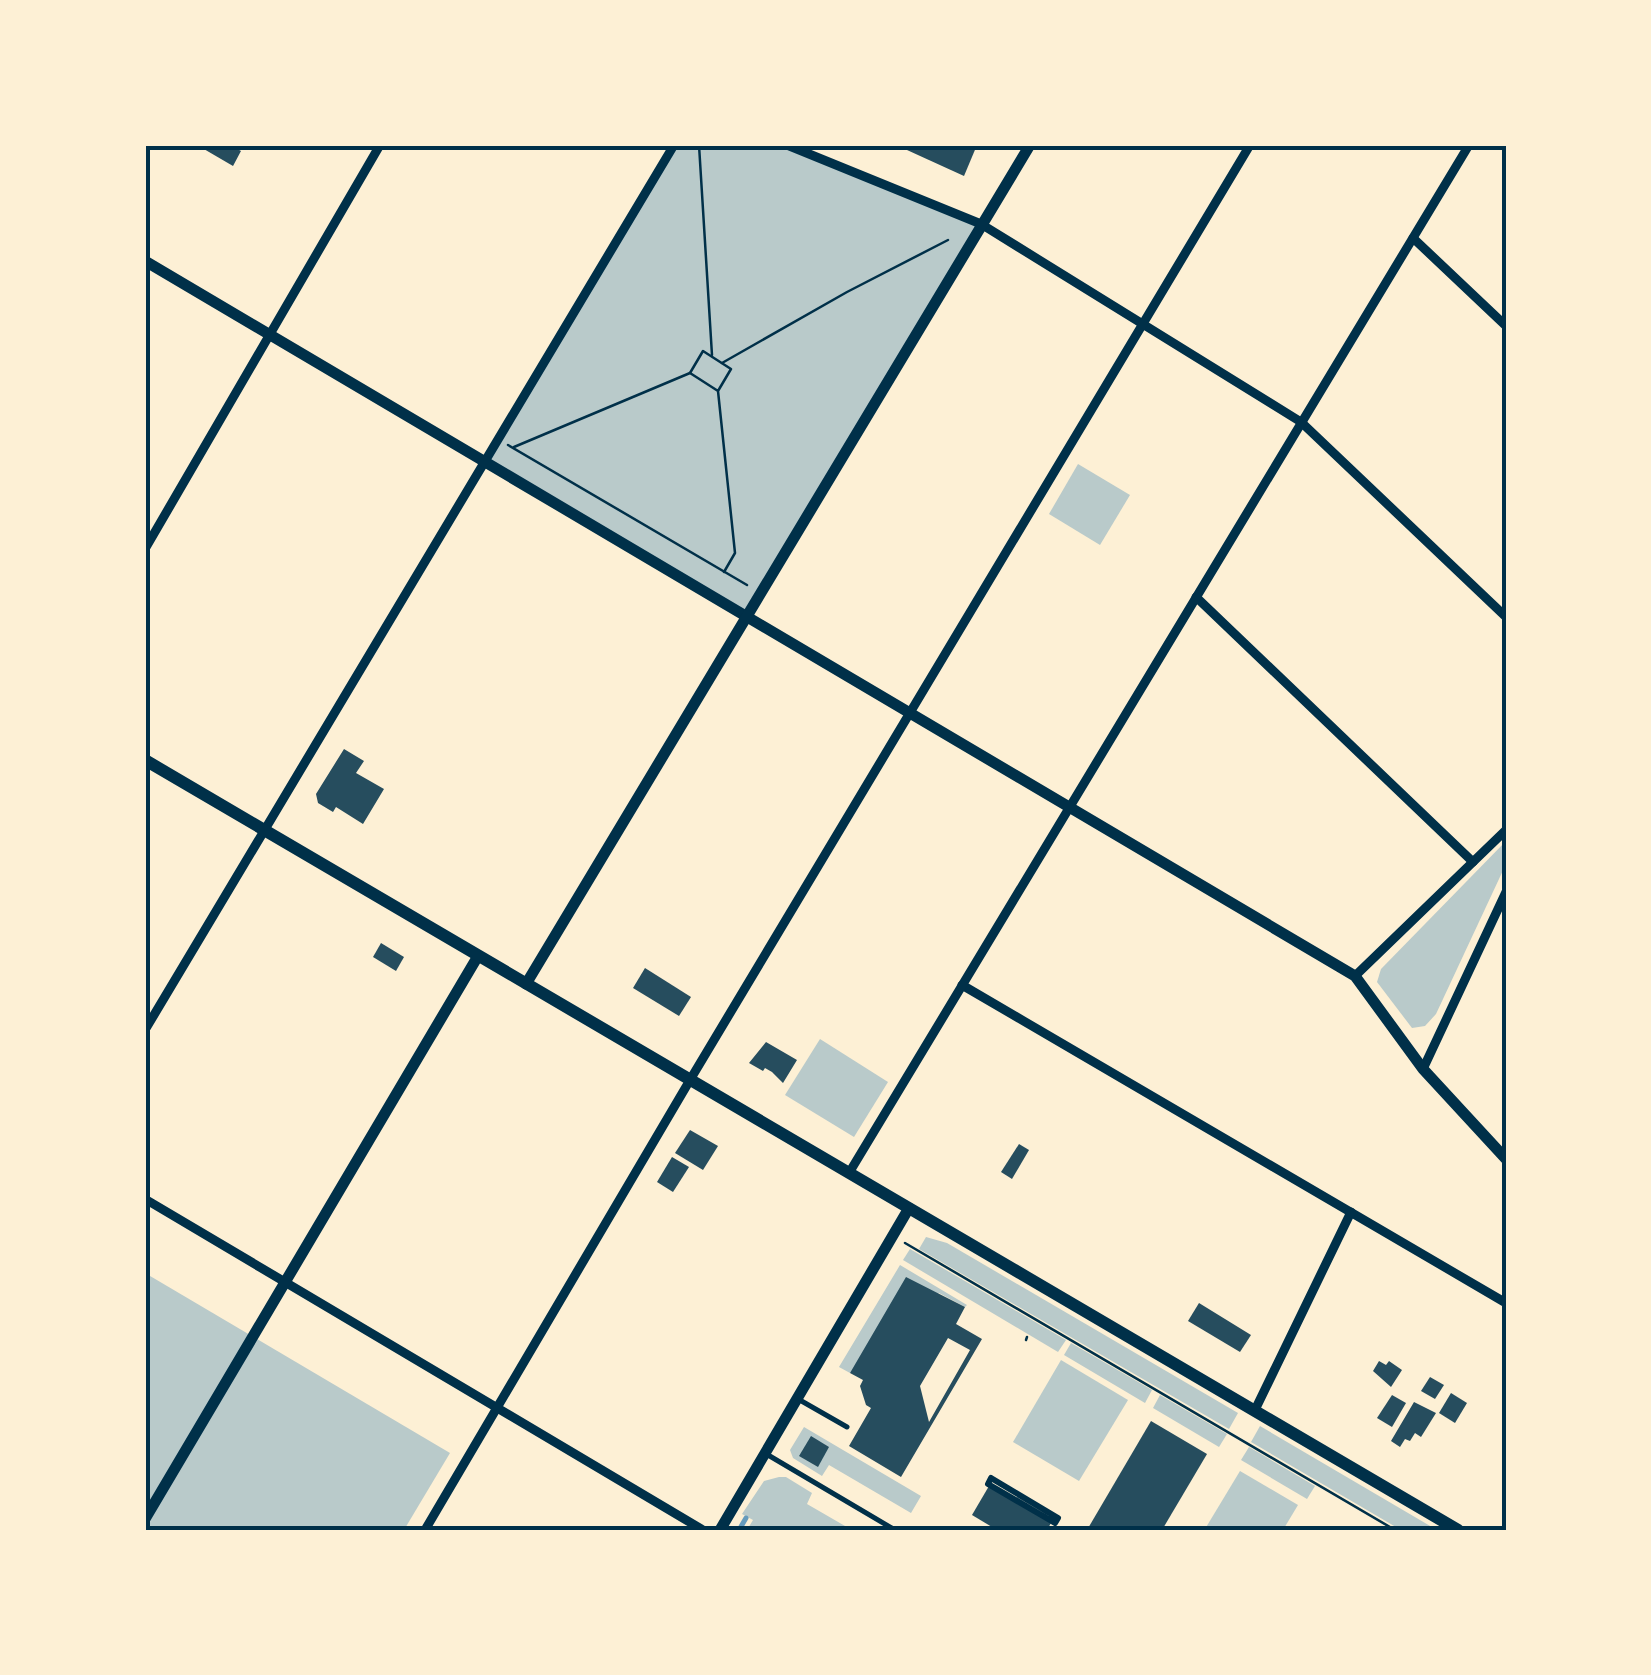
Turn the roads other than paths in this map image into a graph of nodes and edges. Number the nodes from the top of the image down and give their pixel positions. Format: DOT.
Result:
graph roads {
  1 [pos="380,145"];
  2 [pos="674,145"];
  3 [pos="787,145"];
  4 [pos="1030,145"];
  5 [pos="1250,145"];
  6 [pos="1470,145"];
  7 [pos="982,224"];
  8 [pos="1413,238"];
  9 [pos="145,261"];
  10 [pos="1142,324"];
  11 [pos="1506,326"];
  12 [pos="270,334"];
  13 [pos="1301,422"];
  14 [pos="486,460"];
  15 [pos="145,549"];
  16 [pos="1196,597"];
  17 [pos="748,616"];
  18 [pos="1506,617"];
  19 [pos="910,712"];
  20 [pos="145,760"];
  21 [pos="1070,806"];
  22 [pos="263,830"];
  23 [pos="1506,830"];
  24 [pos="1473,862"];
  25 [pos="1506,892"];
  26 [pos="478,956"];
  27 [pos="1355,976"];
  28 [pos="526,984"];
  29 [pos="962,985"];
  30 [pos="145,1030"];
  31 [pos="1423,1068"];
  32 [pos="690,1080"];
  33 [pos="1506,1159"];
  34 [pos="849,1173"];
  35 [pos="145,1199"];
  36 [pos="909,1208"];
  37 [pos="1350,1212"];
  38 [pos="285,1282"];
  39 [pos="1506,1302"];
  40 [pos="798,1399"];
  41 [pos="497,1408"];
  42 [pos="1254,1410"];
  43 [pos="847,1428"];
  44 [pos="765,1454"];
  45 [pos="988,1480"];
  46 [pos="145,1519"];
  47 [pos="1058,1522"];
  48 [pos="426,1530"];
  49 [pos="703,1530"];
  50 [pos="720,1530"];
  51 [pos="895,1530"];
  52 [pos="1458,1530"];
  1 -- 12 [label="street"];
  2 -- 14 [label="street"];
  3 -- 7 [label="street"];
  4 -- 7 [label="street"];
  5 -- 10 [label="street"];
  6 -- 8 [label="street"];
  7 -- 10 [label="street"];
  7 -- 17 [label="street"];
  8 -- 11 [label="street"];
  8 -- 13 [label="street"];
  9 -- 12 [label="street"];
  10 -- 13 [label="street"];
  10 -- 19 [label="street"];
  12 -- 14 [label="street"];
  12 -- 15 [label="street"];
  13 -- 16 [label="street"];
  13 -- 18 [label="street"];
  14 -- 17 [label="street"];
  14 -- 22 [label="street"];
  16 -- 21 [label="street"];
  16 -- 24 [label="street"];
  17 -- 19 [label="street"];
  17 -- 28 [label="street"];
  19 -- 21 [label="street"];
  19 -- 32 [label="street"];
  20 -- 22 [label="main road"];
  21 -- 27 [label="street"];
  21 -- 29 [label="street"];
  22 -- 26 [label="main road"];
  22 -- 30 [label="street"];
  23 -- 24 [label="street"];
  24 -- 27 [label="street"];
  25 -- 31 [label="street"];
  26 -- 28 [label="main road"];
  26 -- 38 [label="street"];
  27 -- 31 [label="street"];
  28 -- 32 [label="main road"];
  29 -- 34 [label="street"];
  29 -- 37 [label="street"];
  31 -- 33 [label="street"];
  32 -- 34 [label="main road"];
  32 -- 41 [label="street"];
  34 -- 36 [label="main road"];
  35 -- 38 [label="street"];
  36 -- 40 [label="street"];
  36 -- 42 [label="main road"];
  37 -- 39 [label="street"];
  37 -- 42 [label="street"];
  38 -- 41 [label="street"];
  38 -- 46 [label="street"];
  40 -- 43 [label="lane"];
  40 -- 44 [label="street"];
  41 -- 48 [label="street"];
  41 -- 49 [label="street"];
  42 -- 52 [label="main road"];
  44 -- 50 [label="street"];
  44 -- 51 [label="lane"];
  45 -- 47 [label="street"];
}
